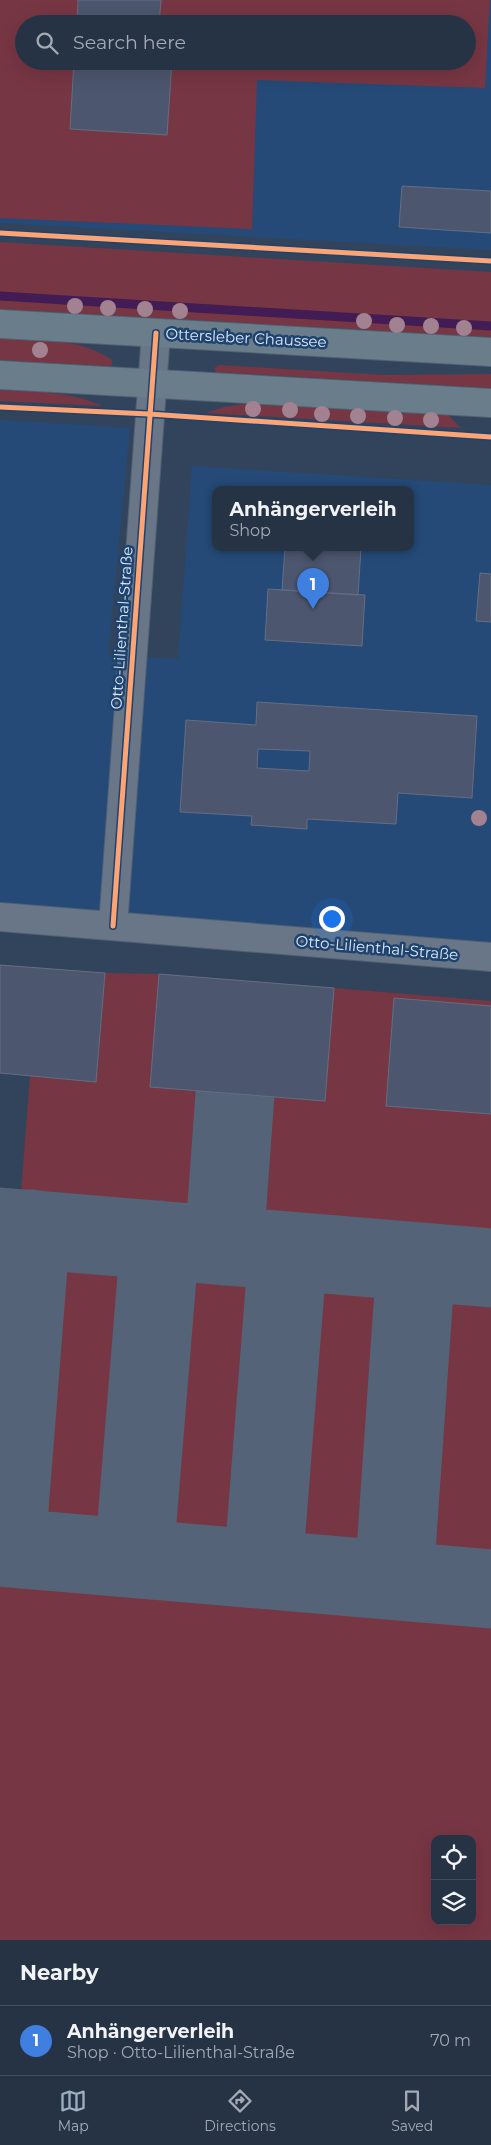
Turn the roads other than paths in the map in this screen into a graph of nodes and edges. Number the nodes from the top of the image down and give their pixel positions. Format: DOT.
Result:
graph roads {
  1 [pos="0,324"];
  2 [pos="156,333"];
  3 [pos="491,352"];
  4 [pos="0,375"];
  5 [pos="152,384"];
  6 [pos="491,403"];
  7 [pos="0,917"];
  8 [pos="113,926"];
  9 [pos="491,957"];
  1 -- 2 [label="main road, Ottersleber Chaussee"];
  2 -- 3 [label="main road, Ottersleber Chaussee"];
  2 -- 5 [label="street, Otto-Lilienthal-Straße"];
  4 -- 5 [label="main road"];
  5 -- 6 [label="main road"];
  5 -- 8 [label="street, Otto-Lilienthal-Straße"];
  7 -- 8 [label="street, Otto-Lilienthal-Straße"];
  8 -- 9 [label="street, Otto-Lilienthal-Straße"];
}
